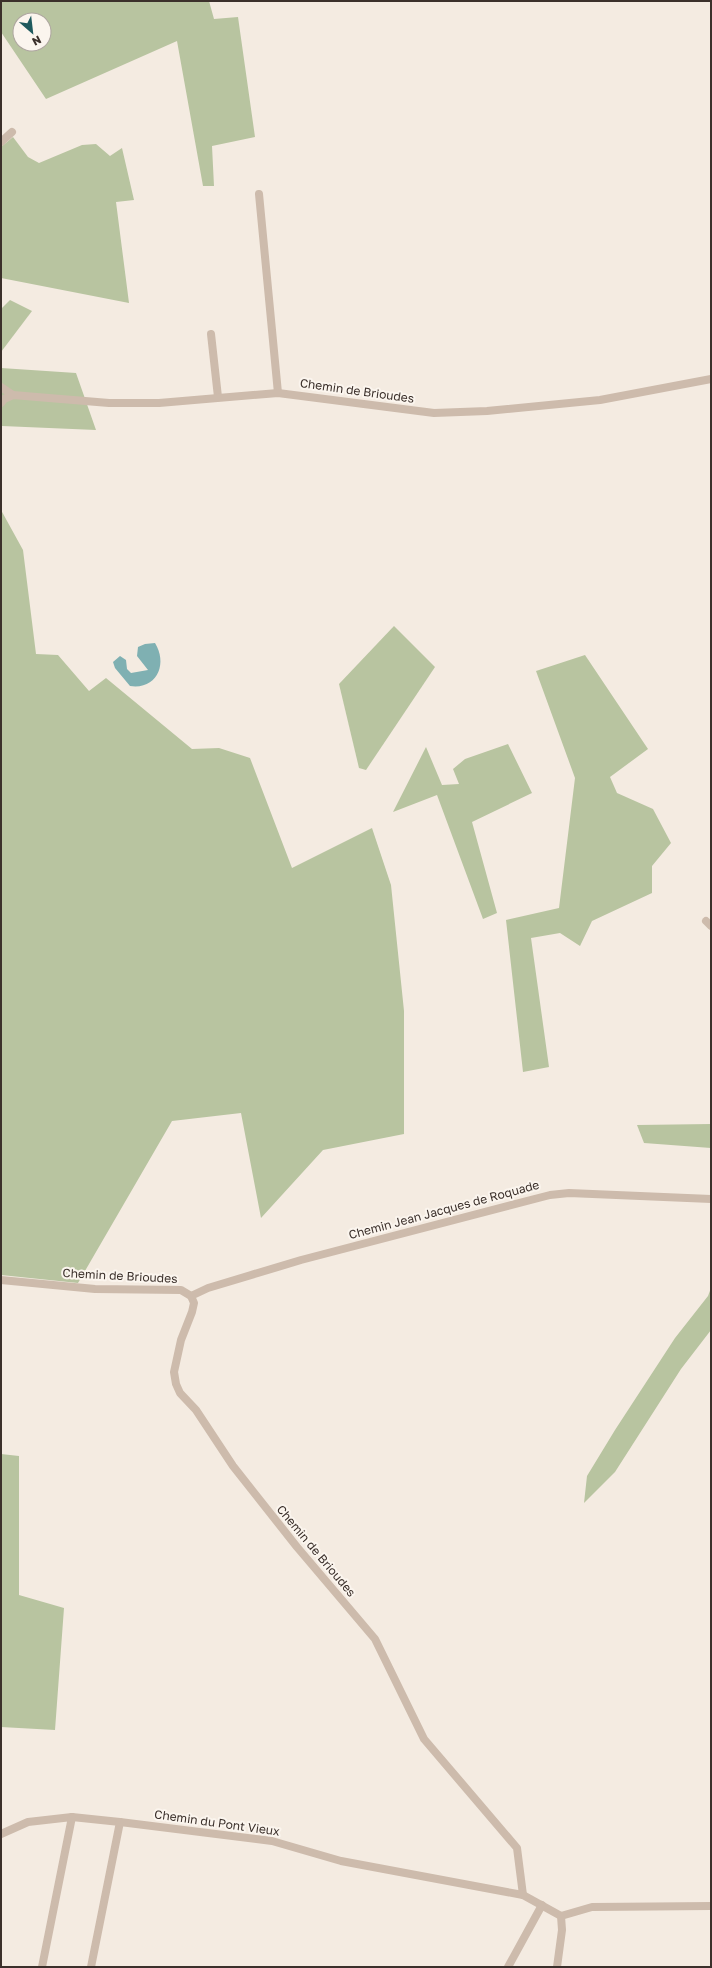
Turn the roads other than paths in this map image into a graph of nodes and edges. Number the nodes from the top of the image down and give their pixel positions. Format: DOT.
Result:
graph roads {
  1 [pos="12,132"];
  2 [pos="1,142"];
  3 [pos="259,194"];
  4 [pos="211,334"];
  5 [pos="711,379"];
  6 [pos="1,387"];
  7 [pos="278,393"];
  8 [pos="13,395"];
  9 [pos="218,398"];
  10 [pos="1,403"];
  11 [pos="711,1199"];
  12 [pos="1,1280"];
  13 [pos="191,1296"];
  14 [pos="72,1817"];
  15 [pos="120,1822"];
  16 [pos="1,1834"];
  17 [pos="523,1895"];
  18 [pos="542,1905"];
  19 [pos="711,1906"];
  20 [pos="561,1916"];
  21 [pos="42,1967"];
  22 [pos="91,1967"];
  23 [pos="508,1967"];
  24 [pos="557,1967"];
  1 -- 2 [label="street"];
  3 -- 7 [label="street"];
  4 -- 9 [label="street"];
  5 -- 7 [label="street, Chemin de Brioudes"];
  6 -- 8 [label="street"];
  7 -- 9 [label="street, Chemin de Brioudes"];
  8 -- 9 [label="street, Chemin de Brioudes"];
  8 -- 10 [label="street"];
  11 -- 13 [label="street, Chemin Jean Jacques de Roquade"];
  12 -- 13 [label="street, Chemin de Brioudes"];
  13 -- 17 [label="street, Chemin de Brioudes"];
  14 -- 15 [label="street, Chemin du Pont Vieux"];
  14 -- 16 [label="street, Chemin du Pont Vieux"];
  14 -- 21 [label="street"];
  15 -- 17 [label="street, Chemin du Pont Vieux"];
  15 -- 22 [label="street"];
  17 -- 18 [label="street"];
  18 -- 20 [label="street"];
  18 -- 23 [label="street"];
  19 -- 20 [label="street"];
  20 -- 24 [label="street"];
}
